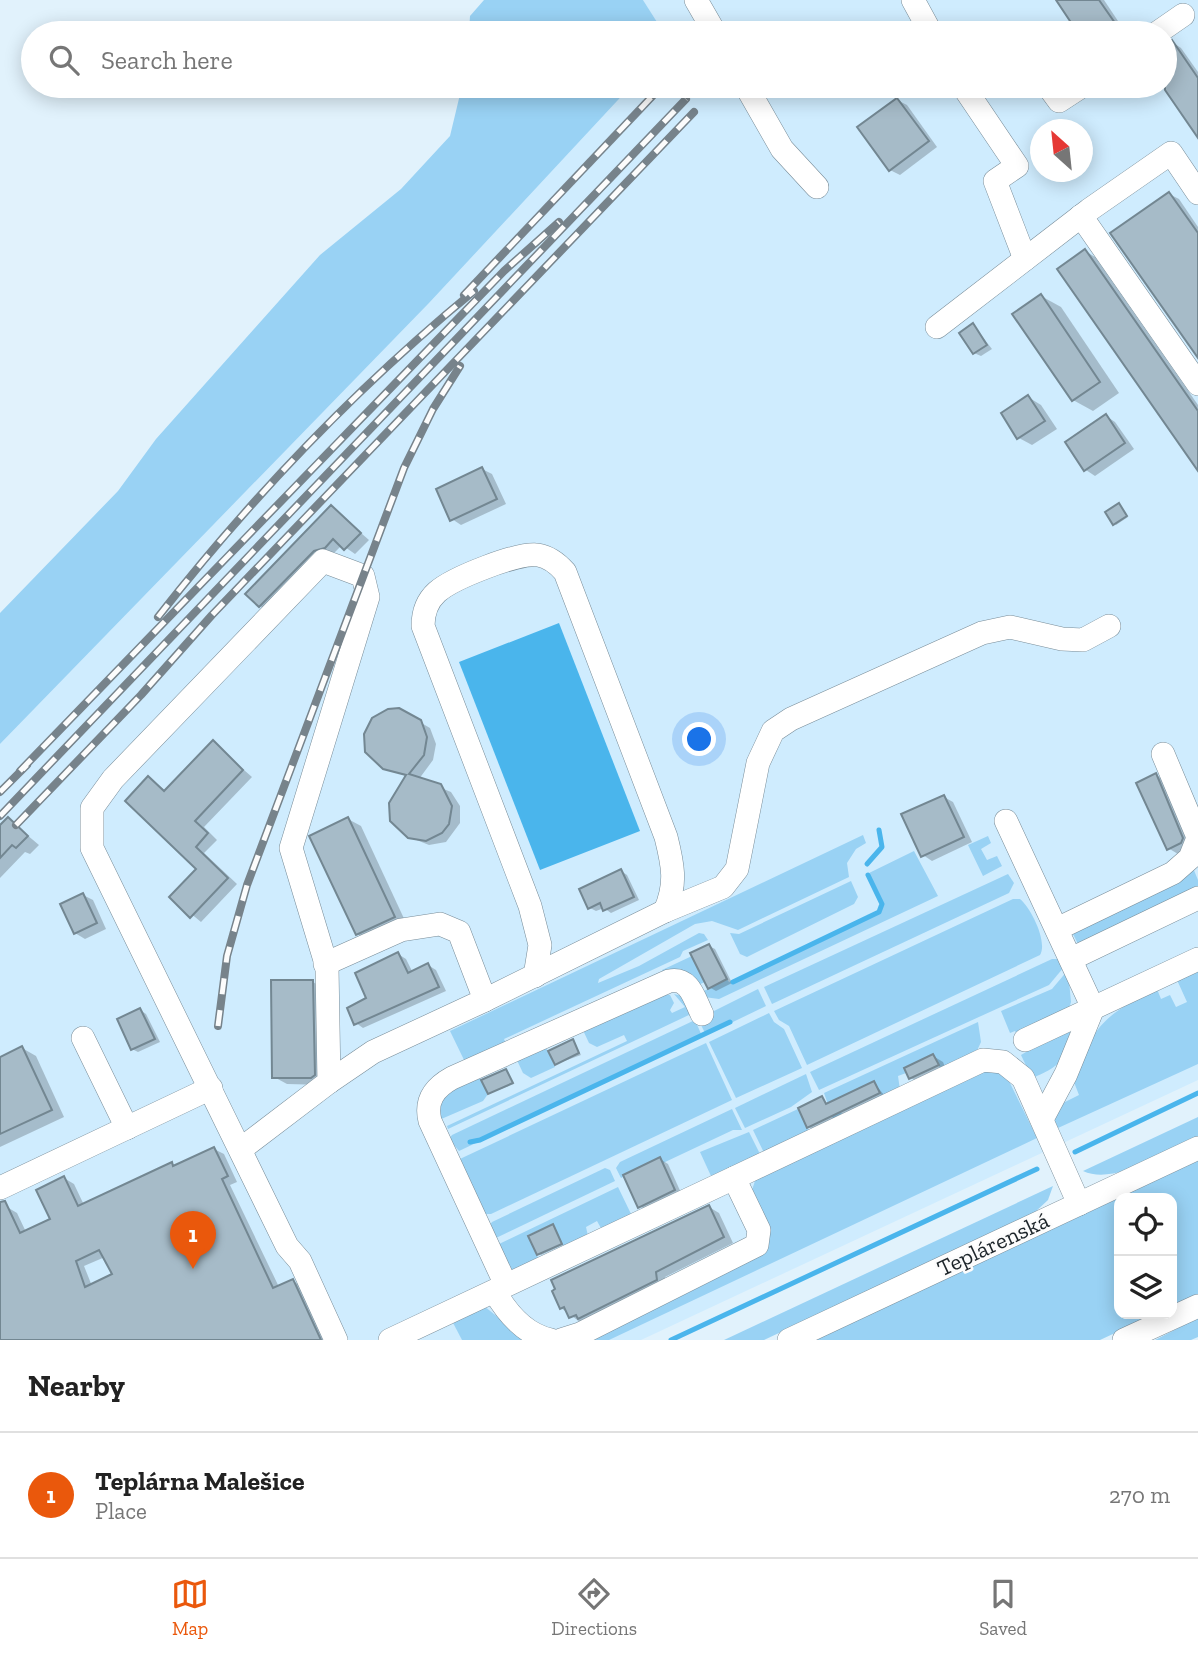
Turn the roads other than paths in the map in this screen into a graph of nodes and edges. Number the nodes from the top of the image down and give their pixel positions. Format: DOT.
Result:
graph roads {
  1 [pos="696,0"];
  2 [pos="913,0"];
  3 [pos="1183,15"];
  4 [pos="708,21"];
  5 [pos="924,21"];
  6 [pos="1174,21"];
  7 [pos="753,98"];
  8 [pos="971,98"];
  9 [pos="817,187"];
  10 [pos="1198,192"];
  11 [pos="1081,216"];
  12 [pos="1025,259"];
  13 [pos="937,327"];
  14 [pos="1198,384"];
  15 [pos="1109,626"];
  16 [pos="1163,754"];
  17 [pos="1006,821"];
  18 [pos="1198,837"];
  19 [pos="1198,898"];
  20 [pos="665,911"];
  21 [pos="1057,929"];
  22 [pos="1071,959"];
  23 [pos="1198,959"];
  24 [pos="326,964"];
  25 [pos="535,976"];
  26 [pos="485,1000"];
  27 [pos="1093,1008"];
  28 [pos="702,1014"];
  29 [pos="83,1038"];
  30 [pos="1025,1040"];
  31 [pos="329,1082"];
  32 [pos="211,1088"];
  33 [pos="1042,1119"];
  34 [pos="127,1128"];
  35 [pos="1198,1148"];
  36 [pos="242,1149"];
  37 [pos="734,1178"];
  38 [pos="0,1188"];
  39 [pos="1079,1203"];
  40 [pos="500,1287"];
  41 [pos="1198,1306"];
  42 [pos="1133,1337"];
  43 [pos="336,1340"];
  44 [pos="390,1340"];
  45 [pos="551,1340"];
  46 [pos="561,1340"];
  47 [pos="789,1340"];
  1 -- 4 [label="street"];
  2 -- 5 [label="street"];
  3 -- 6 [label="street"];
  7 -- 9 [label="street"];
  8 -- 12 [label="street"];
  10 -- 11 [label="street"];
  11 -- 12 [label="street"];
  11 -- 14 [label="street"];
  12 -- 13 [label="street"];
  15 -- 20 [label="street"];
  16 -- 18 [label="street"];
  17 -- 21 [label="street"];
  18 -- 21 [label="street"];
  19 -- 22 [label="street"];
  20 -- 25 [label="street"];
  20 -- 25 [label="street"];
  21 -- 22 [label="street"];
  22 -- 27 [label="street"];
  23 -- 27 [label="street"];
  24 -- 26 [label="street"];
  24 -- 31 [label="street"];
  24 -- 32 [label="street"];
  25 -- 26 [label="street"];
  26 -- 31 [label="street"];
  27 -- 30 [label="street"];
  27 -- 33 [label="street"];
  28 -- 40 [label="street"];
  29 -- 34 [label="street"];
  31 -- 36 [label="street"];
  32 -- 34 [label="street"];
  32 -- 36 [label="street"];
  33 -- 37 [label="street"];
  33 -- 39 [label="street"];
  34 -- 38 [label="street"];
  35 -- 39 [label="street, Teplárenská"];
  36 -- 43 [label="street"];
  37 -- 40 [label="street"];
  37 -- 46 [label="street"];
  39 -- 47 [label="street, Teplárenská"];
  40 -- 44 [label="street"];
  40 -- 45 [label="street"];
  41 -- 42 [label="street"];
}
